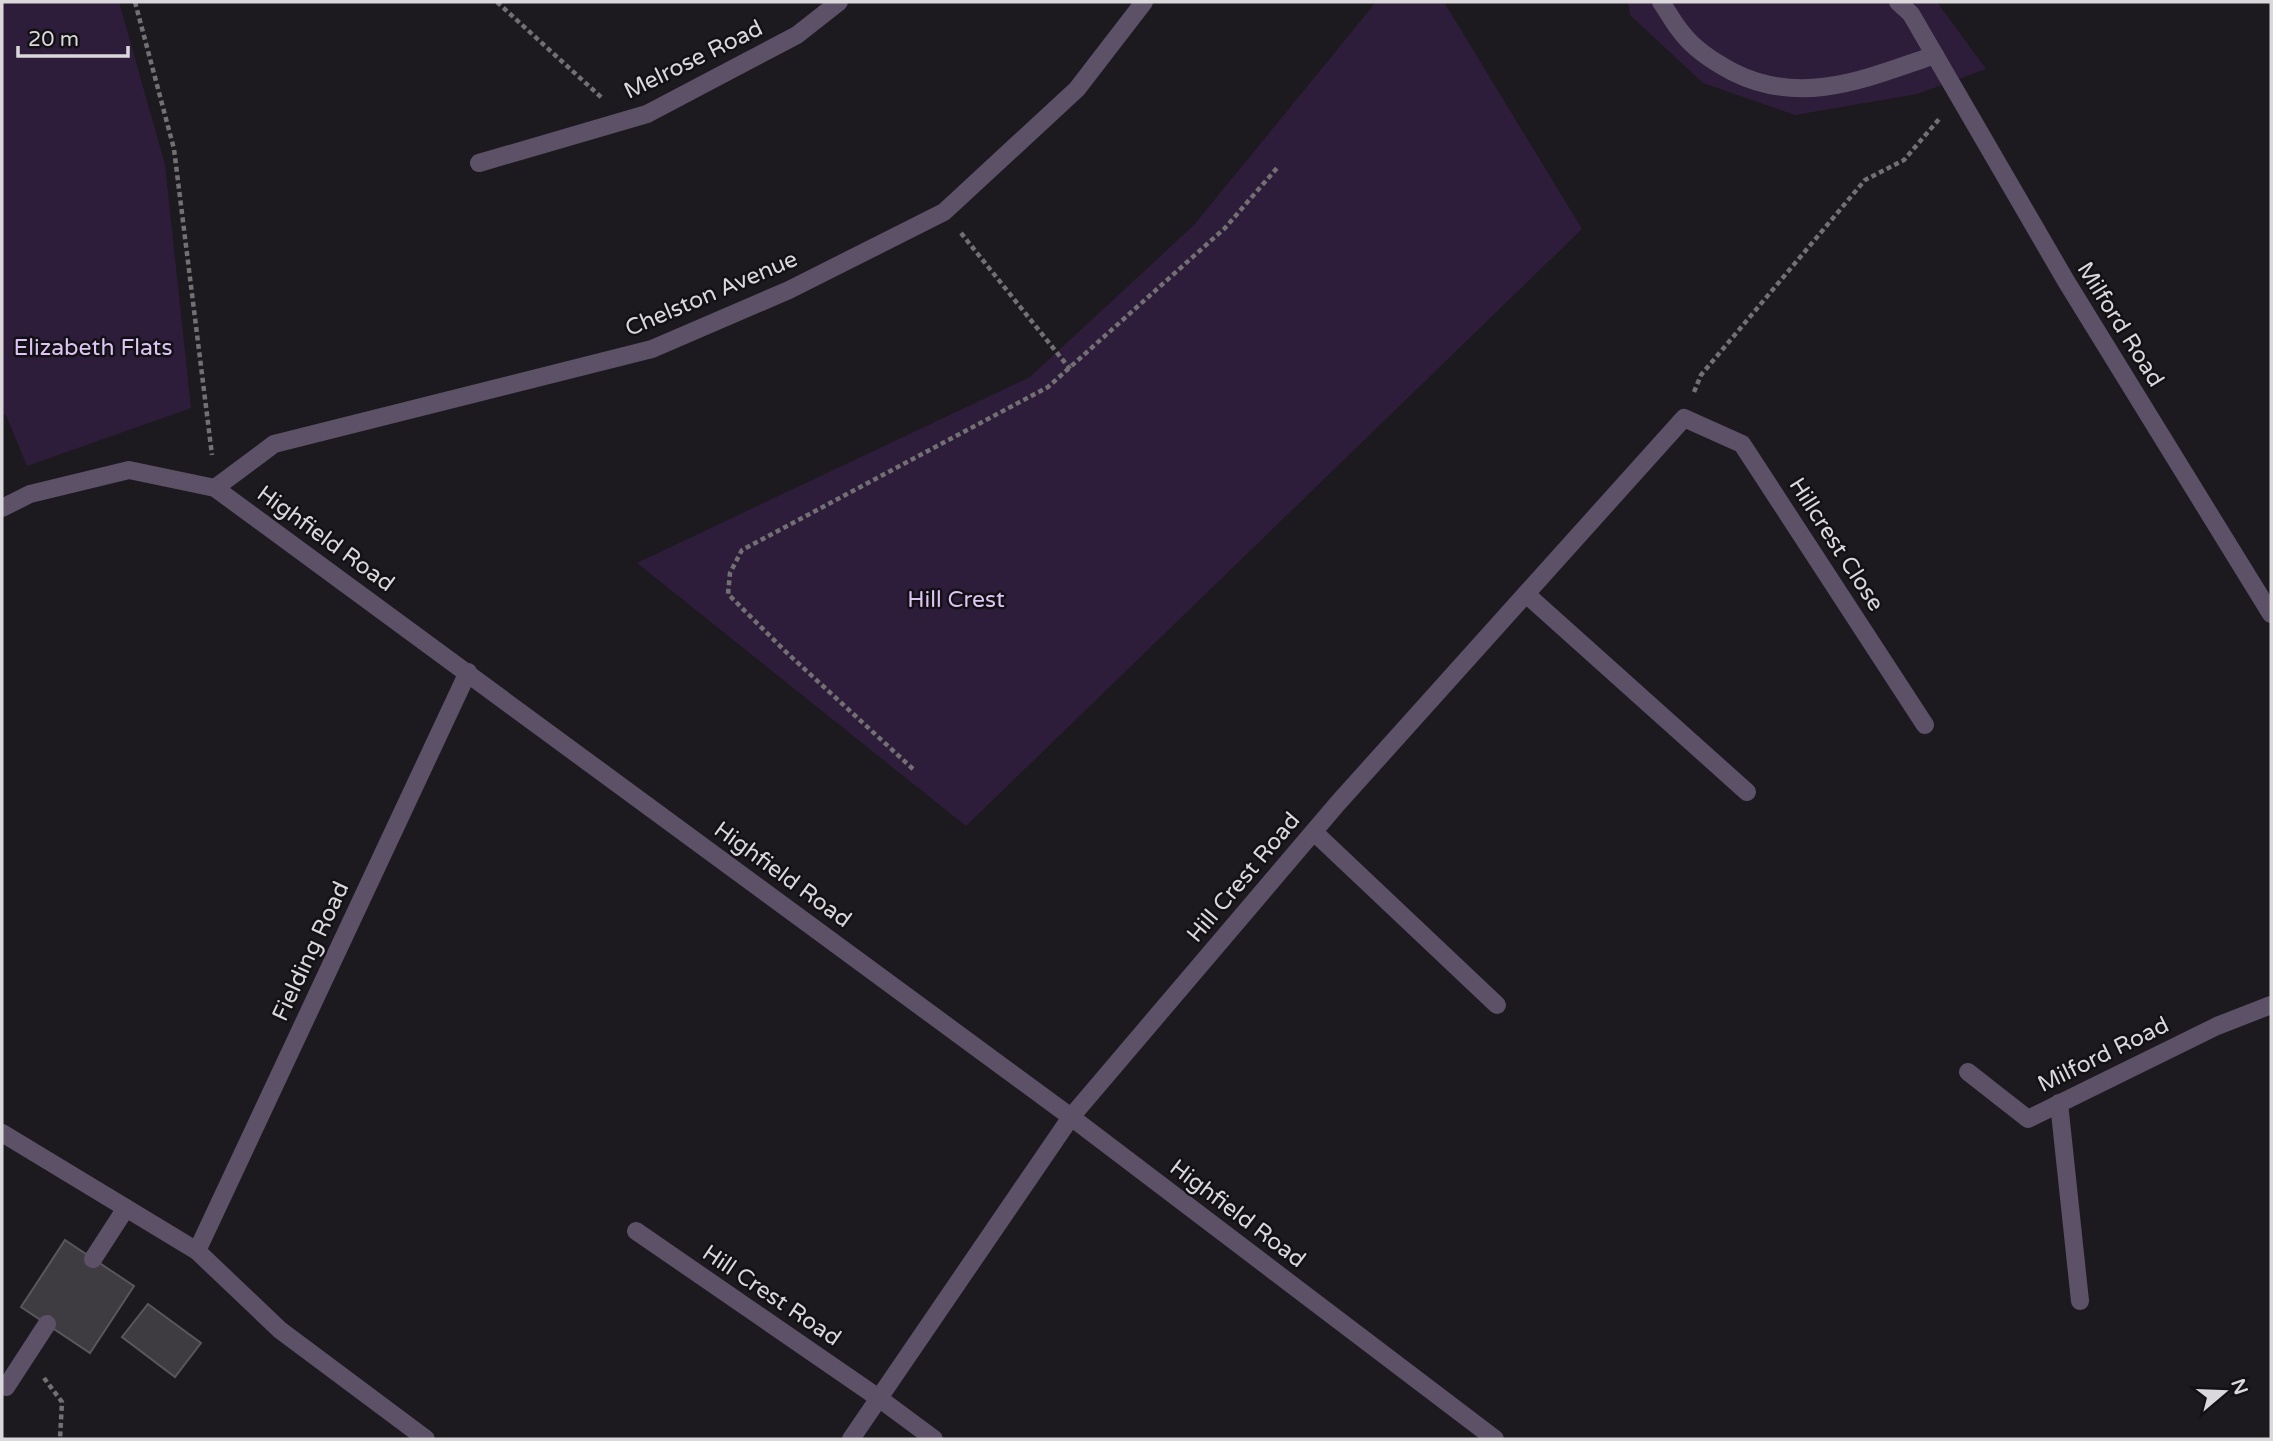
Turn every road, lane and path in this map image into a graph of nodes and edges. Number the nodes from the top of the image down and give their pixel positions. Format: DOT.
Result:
graph roads {
  1 [pos="135,2"];
  2 [pos="497,2"];
  3 [pos="839,2"];
  4 [pos="1144,2"];
  5 [pos="1661,2"];
  6 [pos="1925,2"];
  7 [pos="1904,8"];
  8 [pos="1935,55"];
  9 [pos="1959,96"];
  10 [pos="626,120"];
  11 [pos="479,163"];
  12 [pos="1276,168"];
  13 [pos="944,212"];
  14 [pos="1070,369"];
  15 [pos="1684,418"];
  16 [pos="215,488"];
  17 [pos="2,508"];
  18 [pos="1526,594"];
  19 [pos="2271,614"];
  20 [pos="468,672"];
  21 [pos="1925,725"];
  22 [pos="913,769"];
  23 [pos="1747,792"];
  24 [pos="1314,832"];
  25 [pos="1497,1005"];
  26 [pos="2271,1005"];
  27 [pos="1968,1072"];
  28 [pos="2059,1103"];
  29 [pos="1071,1117"];
  30 [pos="2,1133"];
  31 [pos="126,1208"];
  32 [pos="636,1231"];
  33 [pos="197,1251"];
  34 [pos="93,1259"];
  35 [pos="2080,1301"];
  36 [pos="47,1324"];
  37 [pos="27,1355"];
  38 [pos="6,1387"];
  39 [pos="880,1399"];
  40 [pos="60,1439"];
  41 [pos="426,1439"];
  42 [pos="851,1439"];
  43 [pos="934,1439"];
  44 [pos="1495,1439"];
  1 -- 16 [label="path"];
  2 -- 10 [label="path"];
  3 -- 10 [label="street, Melrose Road"];
  4 -- 13 [label="street, Chelston Avenue"];
  5 -- 8 [label="street"];
  6 -- 7 [label="street"];
  7 -- 8 [label="street, Milford Road"];
  8 -- 9 [label="street, Milford Road"];
  9 -- 15 [label="path"];
  9 -- 19 [label="street, Milford Road"];
  10 -- 11 [label="street, Melrose Road"];
  12 -- 14 [label="path"];
  13 -- 14 [label="path"];
  13 -- 16 [label="street, Chelston Avenue"];
  14 -- 22 [label="path"];
  15 -- 18 [label="street, Hill Crest Road"];
  15 -- 21 [label="street, Hillcrest Close"];
  16 -- 17 [label="street, Highfield Road"];
  16 -- 20 [label="street, Highfield Road"];
  18 -- 23 [label="street"];
  18 -- 24 [label="street, Hill Crest Road"];
  20 -- 29 [label="street, Highfield Road"];
  20 -- 33 [label="street, Fielding Road"];
  24 -- 25 [label="street"];
  24 -- 29 [label="street, Hill Crest Road"];
  26 -- 28 [label="street, Milford Road"];
  27 -- 28 [label="street, Milford Road"];
  28 -- 35 [label="street"];
  29 -- 39 [label="street, Hill Crest Road"];
  29 -- 44 [label="street, Highfield Road"];
  30 -- 31 [label="street"];
  31 -- 33 [label="street"];
  31 -- 34 [label="street"];
  32 -- 39 [label="street, Hill Crest Road"];
  33 -- 41 [label="street"];
  36 -- 37 [label="street"];
  37 -- 38 [label="street"];
  37 -- 40 [label="path"];
  39 -- 42 [label="street, Hill Crest Road"];
  39 -- 43 [label="street, Hill Crest Road"];
}
